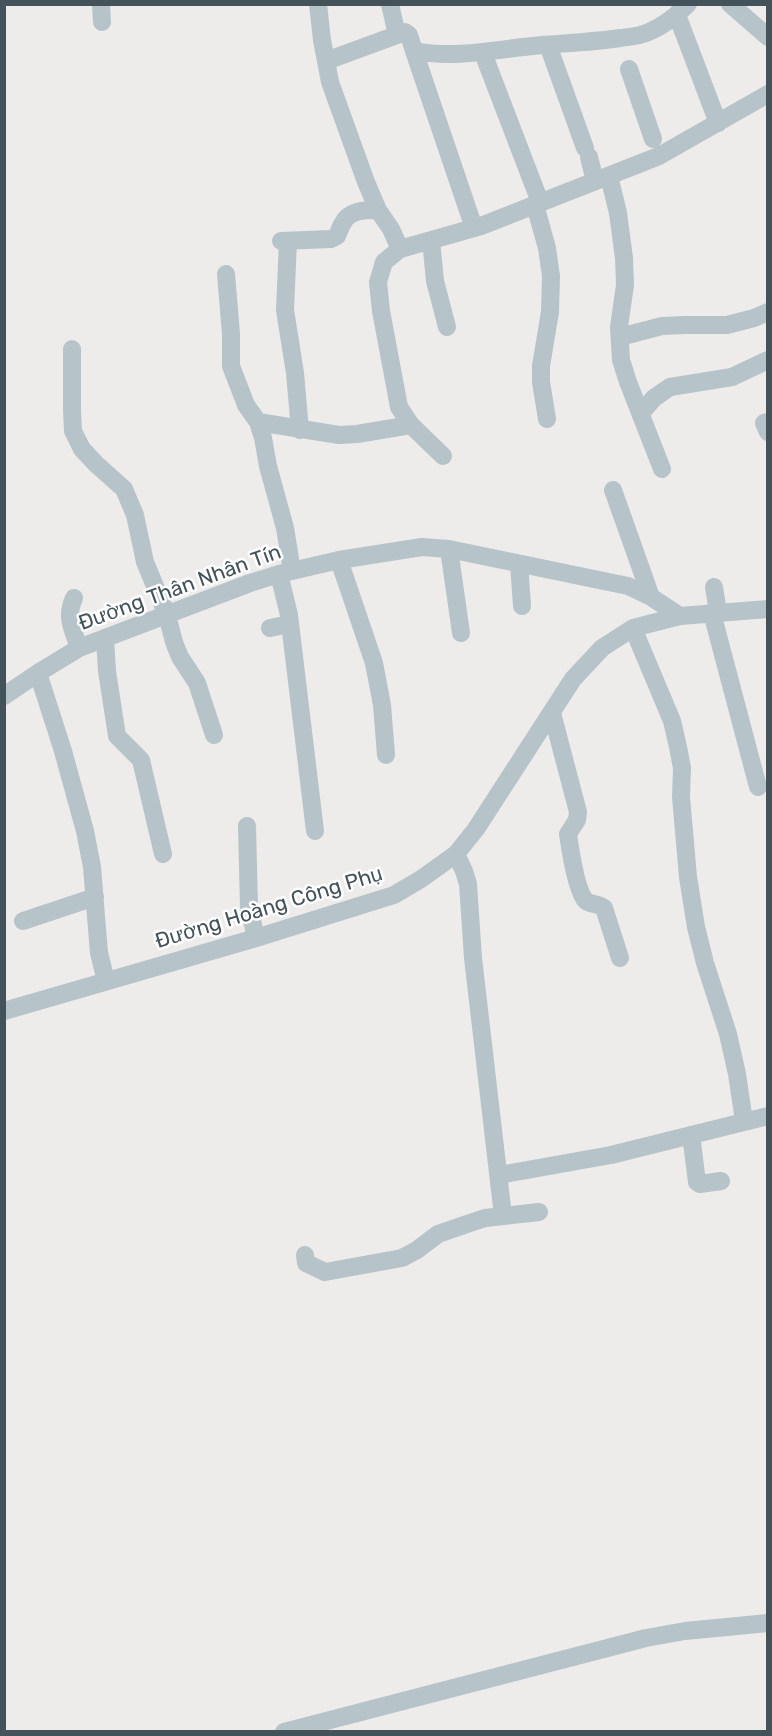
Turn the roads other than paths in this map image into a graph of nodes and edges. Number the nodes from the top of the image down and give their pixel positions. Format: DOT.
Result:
graph roads {
  1 [pos="318,4"];
  2 [pos="390,4"];
  3 [pos="730,4"];
  4 [pos="682,10"];
  5 [pos="398,35"];
  6 [pos="627,37"];
  7 [pos="768,37"];
  8 [pos="548,45"];
  9 [pos="414,51"];
  10 [pos="483,53"];
  11 [pos="326,61"];
  12 [pos="768,94"];
  13 [pos="718,123"];
  14 [pos="653,139"];
  15 [pos="602,178"];
  16 [pos="538,204"];
  17 [pos="378,210"];
  18 [pos="474,228"];
  19 [pos="431,240"];
  20 [pos="399,249"];
  21 [pos="226,274"];
  22 [pos="768,312"];
  23 [pos="447,327"];
  24 [pos="620,337"];
  25 [pos="72,349"];
  26 [pos="768,360"];
  27 [pos="641,413"];
  28 [pos="546,419"];
  29 [pos="258,422"];
  30 [pos="768,422"];
  31 [pos="411,425"];
  32 [pos="300,430"];
  33 [pos="768,432"];
  34 [pos="443,456"];
  35 [pos="662,469"];
  36 [pos="613,490"];
  37 [pos="449,549"];
  38 [pos="339,560"];
  39 [pos="519,564"];
  40 [pos="285,572"];
  41 [pos="714,586"];
  42 [pos="651,597"];
  43 [pos="74,598"];
  44 [pos="522,606"];
  45 [pos="768,609"];
  46 [pos="715,613"];
  47 [pos="167,615"];
  48 [pos="680,616"];
  49 [pos="290,624"];
  50 [pos="270,628"];
  51 [pos="633,628"];
  52 [pos="461,633"];
  53 [pos="105,639"];
  54 [pos="79,648"];
  55 [pos="38,673"];
  56 [pos="4,696"];
  57 [pos="552,713"];
  58 [pos="214,735"];
  59 [pos="386,755"];
  60 [pos="758,787"];
  61 [pos="247,826"];
  62 [pos="315,831"];
  63 [pos="163,854"];
  64 [pos="456,854"];
  65 [pos="95,897"];
  66 [pos="23,921"];
  67 [pos="256,938"];
  68 [pos="620,958"];
  69 [pos="106,981"];
  70 [pos="4,1011"];
  71 [pos="768,1116"];
  72 [pos="744,1122"];
  73 [pos="691,1135"];
  74 [pos="499,1175"];
  75 [pos="721,1181"];
  76 [pos="539,1212"];
  77 [pos="503,1215"];
  78 [pos="305,1255"];
  79 [pos="768,1623"];
  80 [pos="284,1731"];
  1 -- 11 [label="street"];
  2 -- 5 [label="street"];
  3 -- 7 [label="street"];
  4 -- 6 [label="street"];
  4 -- 13 [label="street"];
  5 -- 9 [label="street"];
  5 -- 11 [label="street"];
  6 -- 8 [label="street"];
  6 -- 14 [label="street"];
  8 -- 10 [label="street"];
  8 -- 15 [label="street"];
  9 -- 10 [label="street"];
  9 -- 18 [label="street"];
  10 -- 16 [label="street"];
  11 -- 17 [label="street"];
  12 -- 13 [label="street"];
  13 -- 15 [label="street"];
  15 -- 16 [label="street"];
  15 -- 24 [label="street"];
  16 -- 18 [label="street"];
  16 -- 28 [label="street"];
  17 -- 20 [label="street"];
  17 -- 32 [label="street"];
  18 -- 19 [label="street"];
  19 -- 20 [label="street"];
  19 -- 23 [label="street"];
  20 -- 31 [label="street"];
  21 -- 29 [label="street"];
  22 -- 24 [label="street"];
  24 -- 27 [label="street"];
  25 -- 47 [label="street"];
  26 -- 27 [label="street"];
  27 -- 35 [label="street"];
  29 -- 32 [label="street"];
  29 -- 40 [label="street"];
  30 -- 33 [label="street"];
  31 -- 32 [label="street"];
  31 -- 34 [label="street"];
  36 -- 42 [label="street"];
  37 -- 38 [label="street, Đường Thân Nhân Tín"];
  37 -- 39 [label="street, Đường Thân Nhân Tín"];
  37 -- 52 [label="street"];
  38 -- 40 [label="street, Đường Thân Nhân Tín"];
  38 -- 59 [label="street"];
  39 -- 42 [label="street, Đường Thân Nhân Tín"];
  39 -- 44 [label="street"];
  40 -- 47 [label="street, Đường Thân Nhân Tín"];
  40 -- 49 [label="street"];
  41 -- 46 [label="street"];
  42 -- 48 [label="street, Đường Thân Nhân Tín"];
  43 -- 54 [label="street"];
  45 -- 46 [label="street"];
  46 -- 48 [label="street"];
  46 -- 60 [label="street"];
  47 -- 53 [label="street, Đường Thân Nhân Tín"];
  47 -- 58 [label="street"];
  48 -- 51 [label="street, Đường Hoàng Công Phụ"];
  49 -- 50 [label="street"];
  49 -- 62 [label="street"];
  51 -- 57 [label="street, Đường Hoàng Công Phụ"];
  51 -- 72 [label="street"];
  53 -- 54 [label="street, Đường Thân Nhân Tín"];
  53 -- 63 [label="street"];
  54 -- 55 [label="street, Đường Thân Nhân Tín"];
  55 -- 56 [label="street, Đường Thân Nhân Tín"];
  55 -- 65 [label="street"];
  57 -- 64 [label="street, Đường Hoàng Công Phụ"];
  57 -- 68 [label="street"];
  61 -- 67 [label="street"];
  64 -- 67 [label="street, Đường Hoàng Công Phụ"];
  64 -- 74 [label="street"];
  65 -- 66 [label="street"];
  65 -- 69 [label="street"];
  67 -- 69 [label="street, Đường Hoàng Công Phụ"];
  69 -- 70 [label="street, Đường Hoàng Công Phụ"];
  71 -- 72 [label="street"];
  72 -- 73 [label="street"];
  73 -- 74 [label="street"];
  73 -- 75 [label="street"];
  74 -- 77 [label="street"];
  76 -- 77 [label="street"];
  77 -- 78 [label="street"];
  79 -- 80 [label="street"];
}
